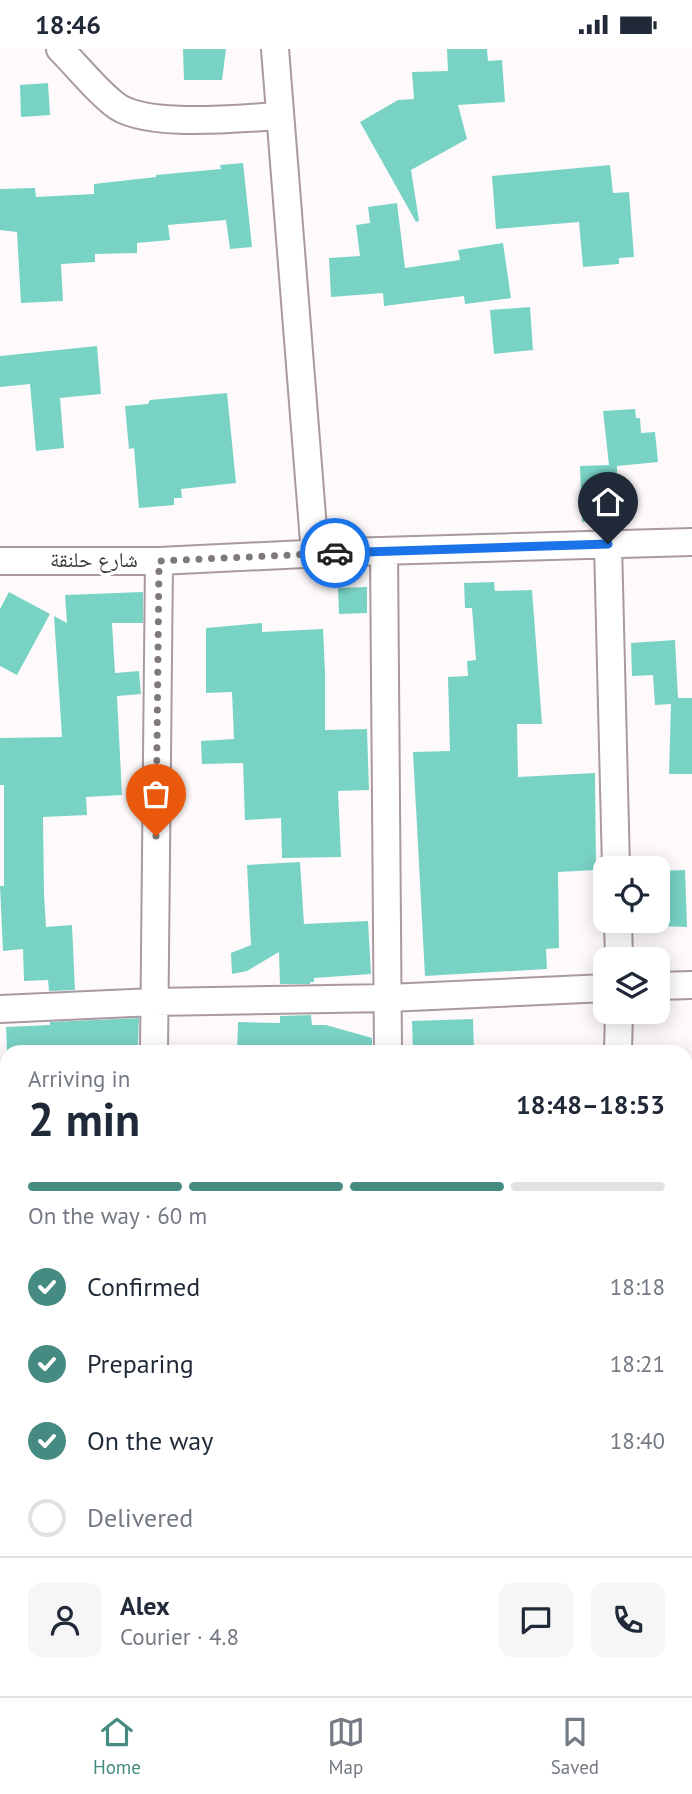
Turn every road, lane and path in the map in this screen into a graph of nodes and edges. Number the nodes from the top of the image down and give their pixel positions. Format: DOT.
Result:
graph roads {
  1 [pos="60,49"];
  2 [pos="275,49"];
  3 [pos="280,116"];
  4 [pos="692,542"];
  5 [pos="608,544"];
  6 [pos="384,551"];
  7 [pos="315,554"];
  8 [pos="0,561"];
  9 [pos="159,561"];
  10 [pos="617,856"];
  11 [pos="692,985"];
  12 [pos="670,986"];
  13 [pos="593,989"];
  14 [pos="388,998"];
  15 [pos="154,1002"];
  16 [pos="0,1009"];
  17 [pos="619,1024"];
  18 [pos="154,1045"];
  19 [pos="388,1045"];
  20 [pos="618,1045"];
  1 -- 3 [label="street"];
  2 -- 3 [label="street"];
  3 -- 7 [label="street"];
  4 -- 5 [label="street, شارع حلنقة"];
  5 -- 6 [label="street, شارع حلنقة"];
  5 -- 10 [label="street"];
  6 -- 7 [label="street, شارع حلنقة"];
  6 -- 14 [label="street"];
  7 -- 9 [label="street, شارع حلنقة"];
  8 -- 9 [label="street, شارع حلنقة"];
  9 -- 15 [label="street"];
  11 -- 12 [label="street"];
  13 -- 14 [label="street"];
  14 -- 15 [label="street"];
  14 -- 19 [label="street"];
  15 -- 16 [label="street"];
  15 -- 18 [label="street"];
  17 -- 20 [label="street"];
}
